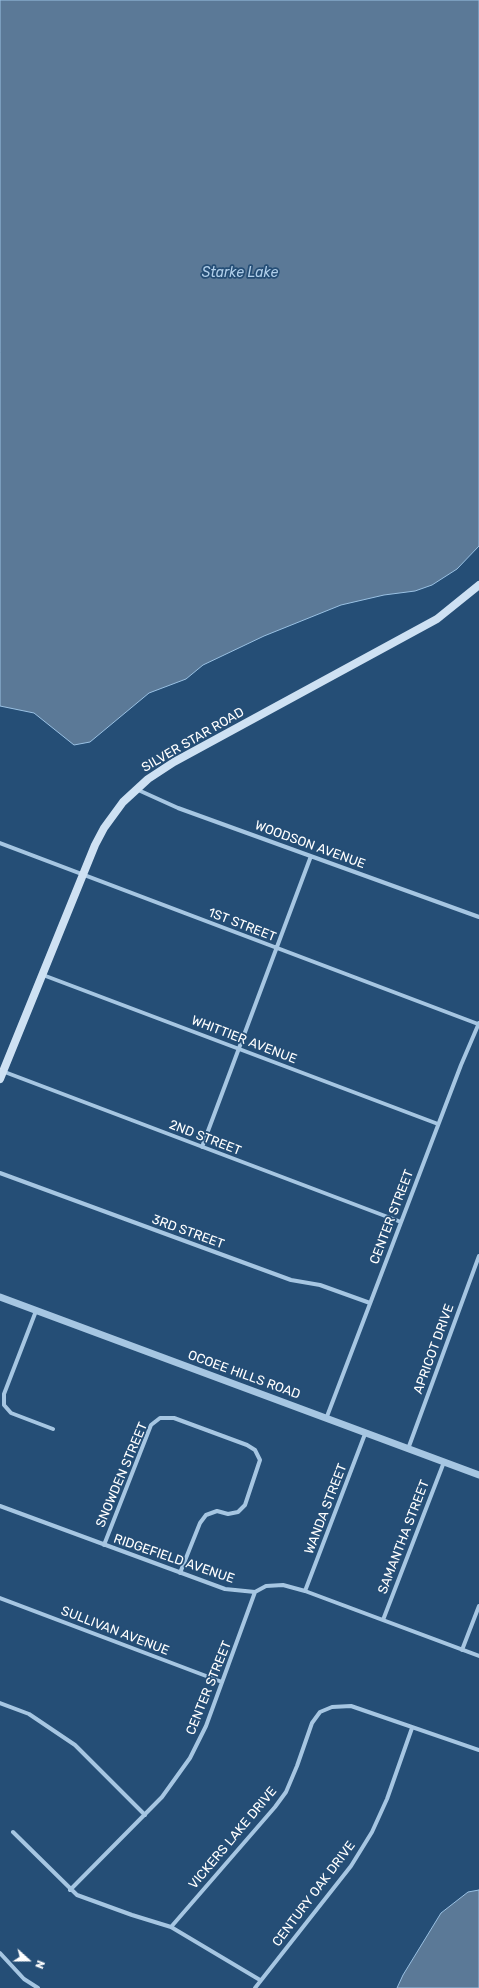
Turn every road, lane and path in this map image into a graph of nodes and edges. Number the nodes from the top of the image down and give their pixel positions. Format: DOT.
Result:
graph roads {
  1 [pos="479,585"];
  2 [pos="135,789"];
  3 [pos="0,843"];
  4 [pos="311,856"];
  5 [pos="83,875"];
  6 [pos="479,917"];
  7 [pos="275,948"];
  8 [pos="42,975"];
  9 [pos="479,1023"];
  10 [pos="239,1049"];
  11 [pos="1,1073"];
  12 [pos="438,1124"];
  13 [pos="202,1147"];
  14 [pos="0,1173"];
  15 [pos="400,1222"];
  16 [pos="479,1256"];
  17 [pos="0,1297"];
  18 [pos="370,1303"];
  19 [pos="36,1311"];
  20 [pos="326,1419"];
  21 [pos="53,1429"];
  22 [pos="365,1434"];
  23 [pos="408,1449"];
  24 [pos="444,1461"];
  25 [pos="479,1475"];
  26 [pos="0,1506"];
  27 [pos="104,1545"];
  28 [pos="180,1573"];
  29 [pos="305,1591"];
  30 [pos="255,1592"];
  31 [pos="0,1598"];
  32 [pos="479,1606"];
  33 [pos="384,1620"];
  34 [pos="462,1650"];
  35 [pos="479,1656"];
  36 [pos="222,1682"];
  37 [pos="0,1703"];
  38 [pos="412,1728"];
  39 [pos="479,1750"];
  40 [pos="145,1815"];
  41 [pos="12,1832"];
  42 [pos="70,1890"];
  43 [pos="171,1927"];
  44 [pos="0,1953"];
  45 [pos="260,1980"];
  46 [pos="38,1988"];
  47 [pos="255,1988"];
  1 -- 2 [label="main road, SILVER STAR ROAD"];
  2 -- 4 [label="street, WOODSON AVENUE"];
  2 -- 5 [label="main road, SILVER STAR ROAD"];
  3 -- 5 [label="street, 1ST STREET"];
  4 -- 6 [label="street, WOODSON AVENUE"];
  4 -- 7 [label="street"];
  5 -- 7 [label="street, 1ST STREET"];
  5 -- 8 [label="main road, SILVER STAR ROAD"];
  7 -- 9 [label="street, 1ST STREET"];
  7 -- 10 [label="street"];
  8 -- 10 [label="street, WHITTIER AVENUE"];
  8 -- 11 [label="main road, SILVER STAR ROAD"];
  9 -- 12 [label="street, CENTER STREET"];
  10 -- 12 [label="street, WHITTIER AVENUE"];
  10 -- 13 [label="street"];
  11 -- 13 [label="street, 2ND STREET"];
  12 -- 15 [label="street, CENTER STREET"];
  13 -- 15 [label="street, 2ND STREET"];
  14 -- 18 [label="street, 3RD STREET"];
  15 -- 18 [label="street, CENTER STREET"];
  16 -- 23 [label="street, APRICOT DRIVE"];
  17 -- 19 [label="street, OCOEE HILLS ROAD"];
  18 -- 20 [label="street, CENTER STREET"];
  19 -- 20 [label="street, OCOEE HILLS ROAD"];
  19 -- 21 [label="street"];
  20 -- 22 [label="street, OCOEE HILLS ROAD"];
  22 -- 23 [label="street, OCOEE HILLS ROAD"];
  22 -- 29 [label="street, WANDA STREET"];
  23 -- 24 [label="street, OCOEE HILLS ROAD"];
  24 -- 25 [label="street, OCOEE HILLS ROAD"];
  24 -- 33 [label="street, SAMANTHA STREET"];
  26 -- 27 [label="street, RIDGEFIELD AVENUE"];
  27 -- 28 [label="street, RIDGEFIELD AVENUE"];
  27 -- 28 [label="street, SNOWDEN STREET"];
  28 -- 30 [label="street, RIDGEFIELD AVENUE"];
  29 -- 30 [label="street, RIDGEFIELD AVENUE"];
  29 -- 33 [label="street, RIDGEFIELD AVENUE"];
  30 -- 36 [label="street, CENTER STREET"];
  31 -- 36 [label="street, SULLIVAN AVENUE"];
  32 -- 34 [label="street"];
  33 -- 34 [label="street, RIDGEFIELD AVENUE"];
  34 -- 35 [label="street, RIDGEFIELD AVENUE"];
  36 -- 40 [label="street, CENTER STREET"];
  37 -- 40 [label="street"];
  38 -- 39 [label="street, VICKERS LAKE DRIVE"];
  38 -- 43 [label="street, VICKERS LAKE DRIVE"];
  38 -- 45 [label="street, CENTURY OAK DRIVE"];
  40 -- 42 [label="street, CENTER STREET"];
  41 -- 42 [label="street"];
  42 -- 43 [label="street"];
  43 -- 45 [label="street"];
  44 -- 46 [label="street"];
  45 -- 47 [label="street, CENTURY OAK DRIVE"];
}
